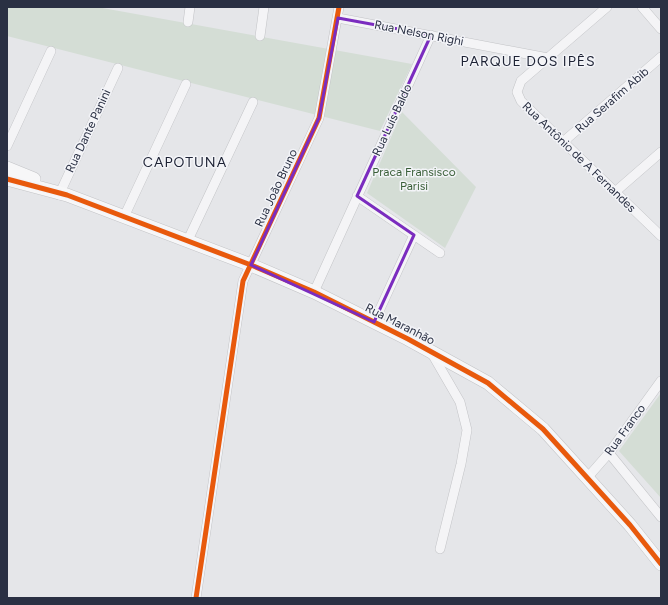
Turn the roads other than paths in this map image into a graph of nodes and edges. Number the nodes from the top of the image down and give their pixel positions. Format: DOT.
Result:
graph roads {
  1 [pos="190,7"];
  2 [pos="264,7"];
  3 [pos="339,7"];
  4 [pos="607,7"];
  5 [pos="642,7"];
  6 [pos="338,18"];
  7 [pos="188,22"];
  8 [pos="661,29"];
  9 [pos="431,35"];
  10 [pos="260,36"];
  11 [pos="51,51"];
  12 [pos="548,58"];
  13 [pos="661,58"];
  14 [pos="118,68"];
  15 [pos="186,84"];
  16 [pos="253,102"];
  17 [pos="563,142"];
  18 [pos="7,146"];
  19 [pos="661,152"];
  20 [pos="7,168"];
  21 [pos="7,179"];
  22 [pos="615,192"];
  23 [pos="62,193"];
  24 [pos="357,196"];
  25 [pos="124,217"];
  26 [pos="414,235"];
  27 [pos="661,236"];
  28 [pos="187,242"];
  29 [pos="440,253"];
  30 [pos="251,265"];
  31 [pos="314,292"];
  32 [pos="374,322"];
  33 [pos="431,351"];
  34 [pos="661,381"];
  35 [pos="609,453"];
  36 [pos="588,477"];
  37 [pos="661,517"];
  38 [pos="440,549"];
  39 [pos="661,564"];
  40 [pos="196,598"];
  1 -- 7 [label="street"];
  2 -- 10 [label="street"];
  3 -- 6 [label="street, Rua João Bruno"];
  4 -- 12 [label="street, Rua Antônio de A Fernandes"];
  5 -- 8 [label="street"];
  6 -- 9 [label="street, Rua Nelson Righi"];
  6 -- 30 [label="street, Rua João Bruno"];
  9 -- 12 [label="street, Rua Nelson Righi"];
  9 -- 24 [label="street, Rua Luís Baldo"];
  11 -- 18 [label="street"];
  12 -- 17 [label="street, Rua Antônio de A Fernandes"];
  13 -- 17 [label="street, Rua Serafim Abib"];
  14 -- 23 [label="street, Rua Dante Panini"];
  15 -- 25 [label="street"];
  16 -- 28 [label="street"];
  17 -- 22 [label="street, Rua Antônio de A Fernandes"];
  19 -- 22 [label="street"];
  20 -- 23 [label="main road, Rua Maranhão"];
  21 -- 23 [label="main road, Rua Maranhão"];
  22 -- 27 [label="street, Rua Antônio de A Fernandes"];
  23 -- 25 [label="main road, Rua Maranhão"];
  24 -- 26 [label="street"];
  24 -- 31 [label="street, Rua Luís Baldo"];
  25 -- 28 [label="main road, Rua Maranhão"];
  26 -- 29 [label="street"];
  26 -- 32 [label="street"];
  28 -- 30 [label="main road, Rua Maranhão"];
  30 -- 31 [label="main road, Rua Maranhão"];
  30 -- 40 [label="street, Rua João Bruno"];
  31 -- 32 [label="main road, Rua Maranhão"];
  32 -- 33 [label="main road, Rua Maranhão"];
  33 -- 36 [label="main road, Rua Maranhão"];
  33 -- 38 [label="street"];
  34 -- 35 [label="street, Rua Franco"];
  35 -- 36 [label="street, Rua Franco"];
  35 -- 37 [label="street"];
  36 -- 39 [label="main road, Rua Maranhão"];
}
